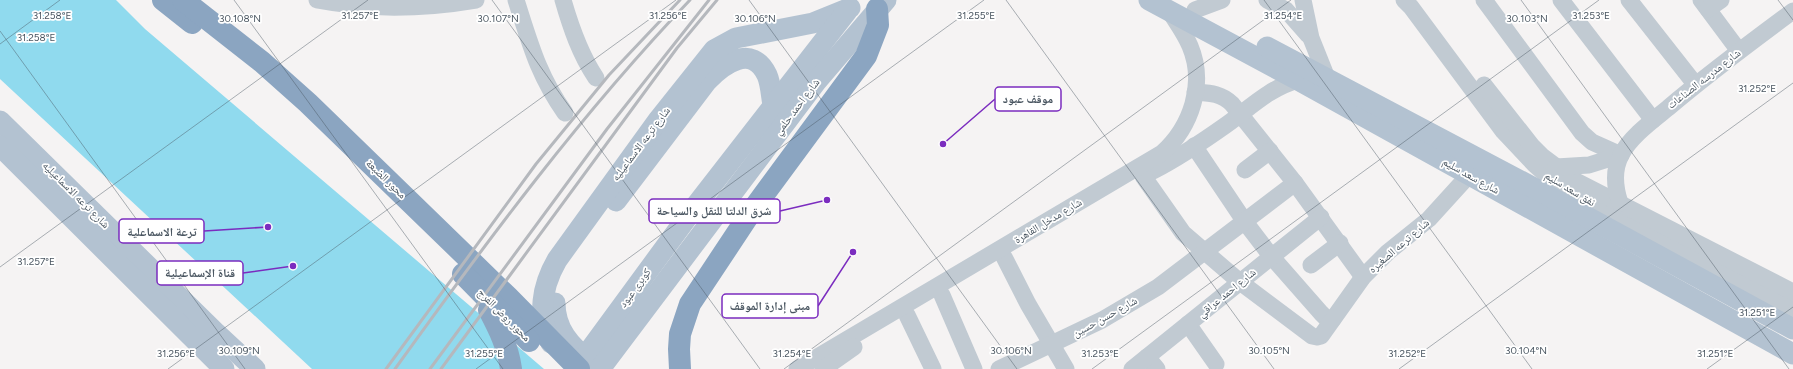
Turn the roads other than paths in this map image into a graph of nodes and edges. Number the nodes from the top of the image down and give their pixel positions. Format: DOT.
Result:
graph roads {
  1 [pos="163,0"];
  2 [pos="183,0"];
  3 [pos="317,0"];
  4 [pos="476,0"];
  5 [pos="516,0"];
  6 [pos="563,0"];
  7 [pos="1148,0"];
  8 [pos="1222,0"];
  9 [pos="1267,0"];
  10 [pos="1303,0"];
  11 [pos="1404,0"];
  12 [pos="1420,0"];
  13 [pos="1484,0"];
  14 [pos="1561,0"];
  15 [pos="1629,0"];
  16 [pos="1785,0"];
  17 [pos="1710,3"];
  18 [pos="853,4"];
  19 [pos="882,4"];
  20 [pos="1181,7"];
  21 [pos="1793,10"];
  22 [pos="1311,38"];
  23 [pos="1739,51"];
  24 [pos="596,78"];
  25 [pos="1327,78"];
  26 [pos="1298,80"];
  27 [pos="1695,84"];
  28 [pos="1195,92"];
  29 [pos="773,105"];
  30 [pos="565,113"];
  31 [pos="1240,114"];
  32 [pos="1653,120"];
  33 [pos="0,121"];
  34 [pos="0,146"];
  35 [pos="1194,146"];
  36 [pos="1270,151"];
  37 [pos="1621,155"];
  38 [pos="1556,167"];
  39 [pos="1245,170"];
  40 [pos="1469,175"];
  41 [pos="1143,176"];
  42 [pos="1295,183"];
  43 [pos="1620,203"];
  44 [pos="694,208"];
  45 [pos="1321,217"];
  46 [pos="714,219"];
  47 [pos="1245,222"];
  48 [pos="1340,243"];
  49 [pos="1005,245"];
  50 [pos="1205,252"];
  51 [pos="1270,256"];
  52 [pos="1311,265"];
  53 [pos="1363,277"];
  54 [pos="1240,282"];
  55 [pos="476,288"];
  56 [pos="1793,292"];
  57 [pos="942,295"];
  58 [pos="1793,310"];
  59 [pos="908,316"];
  60 [pos="1333,319"];
  61 [pos="1188,324"];
  62 [pos="1793,329"];
  63 [pos="1052,345"];
  64 [pos="1793,354"];
  65 [pos="1152,363"];
  66 [pos="1216,364"];
  67 [pos="224,369"];
  68 [pos="255,369"];
  69 [pos="511,369"];
  70 [pos="557,369"];
  71 [pos="570,369"];
  72 [pos="576,369"];
  73 [pos="579,369"];
  74 [pos="600,369"];
  75 [pos="680,369"];
  76 [pos="797,369"];
  77 [pos="823,369"];
  78 [pos="933,369"];
  79 [pos="974,369"];
  80 [pos="998,369"];
  81 [pos="1066,369"];
  82 [pos="1132,369"];
  1 -- 55 [label="highway, محور روض الفرج"];
  2 -- 73 [label="highway, محور الضبعة"];
  3 -- 4 [label="street"];
  5 -- 30 [label="street"];
  6 -- 24 [label="street"];
  7 -- 20 [label="main road, شارع سعد سليم"];
  8 -- 20 [label="street"];
  9 -- 22 [label="street"];
  10 -- 22 [label="street"];
  11 -- 58 [label="street, نفق سعد سليم"];
  12 -- 38 [label="street"];
  13 -- 37 [label="street"];
  14 -- 32 [label="street"];
  15 -- 27 [label="street"];
  16 -- 21 [label="street"];
  17 -- 23 [label="street"];
  18 -- 29 [label="main road, شارع احمد حلمي"];
  18 -- 71 [label="main road, شارع ترعه الاسماعيليه"];
  19 -- 46 [label="main road, شارع احمد حلمي"];
  19 -- 75 [label="highway"];
  20 -- 25 [label="main road, شارع سعد سليم"];
  20 -- 26 [label="main road, شارع سعد سليم"];
  20 -- 28 [label="street, شارع مدخل القاهرة"];
  21 -- 23 [label="street, شارع مدرسه الصناعات"];
  22 -- 25 [label="street"];
  23 -- 27 [label="street, شارع مدرسه الصناعات"];
  25 -- 62 [label="main road, شارع سعد سليم"];
  26 -- 31 [label="street, شارع مدخل القاهرة"];
  26 -- 40 [label="main road, شارع سعد سليم"];
  27 -- 32 [label="street, شارع مدرسه الصناعات"];
  28 -- 31 [label="street"];
  28 -- 49 [label="street, شارع مدخل القاهرة"];
  29 -- 44 [label="main road, شارع احمد حلمي"];
  29 -- 74 [label="main road, شارع ترعه الاسماعيليه"];
  31 -- 35 [label="street, شارع مدخل القاهرة"];
  31 -- 36 [label="street"];
  32 -- 37 [label="street, شارع مدرسه الصناعات"];
  33 -- 68 [label="main road, شارع ترعه الاسماعيليه"];
  34 -- 67 [label="main road, شارع ترعه الاسماعيليه"];
  35 -- 41 [label="street, شارع مدخل القاهرة"];
  35 -- 47 [label="street"];
  36 -- 39 [label="street"];
  36 -- 42 [label="street"];
  37 -- 38 [label="street"];
  37 -- 43 [label="street, شارع مدرسه الصناعات"];
  38 -- 43 [label="street"];
  40 -- 53 [label="street, شارع ترعه الصغيره"];
  40 -- 64 [label="main road, شارع سعد سليم"];
  41 -- 49 [label="street, شارع مدخل القاهرة"];
  41 -- 50 [label="street"];
  42 -- 45 [label="street"];
  42 -- 47 [label="street, شارع حسن حسين"];
  43 -- 56 [label="street"];
  44 -- 72 [label="main road, كوبرى عبود"];
  45 -- 48 [label="street"];
  45 -- 51 [label="street, شارع احمد عراقي"];
  46 -- 74 [label="main road, كوبرى عبود"];
  47 -- 50 [label="street, شارع حسن حسين"];
  47 -- 51 [label="street"];
  48 -- 52 [label="street"];
  48 -- 53 [label="street"];
  49 -- 57 [label="street, شارع مدخل القاهرة"];
  49 -- 63 [label="street"];
  49 -- 76 [label="street, شارع مدخل القاهرة"];
  50 -- 54 [label="street"];
  50 -- 63 [label="street, شارع حسن حسين"];
  51 -- 54 [label="street, شارع احمد عراقي"];
  51 -- 60 [label="street"];
  53 -- 60 [label="street, شارع ترعه الصغيره"];
  54 -- 60 [label="street, شارع ترعه الصغيره"];
  54 -- 61 [label="street, شارع احمد عراقي"];
  55 -- 69 [label="highway"];
  55 -- 70 [label="highway, محور روض الفرج"];
  57 -- 59 [label="street, شارع مدخل القاهرة"];
  57 -- 79 [label="street"];
  59 -- 77 [label="street, شارع مدخل القاهرة"];
  59 -- 78 [label="street"];
  61 -- 65 [label="street, شارع احمد عراقي"];
  61 -- 66 [label="street"];
  63 -- 80 [label="street, شارع حسن حسين"];
  63 -- 81 [label="street"];
  65 -- 82 [label="street, شارع احمد عراقي"];
}
